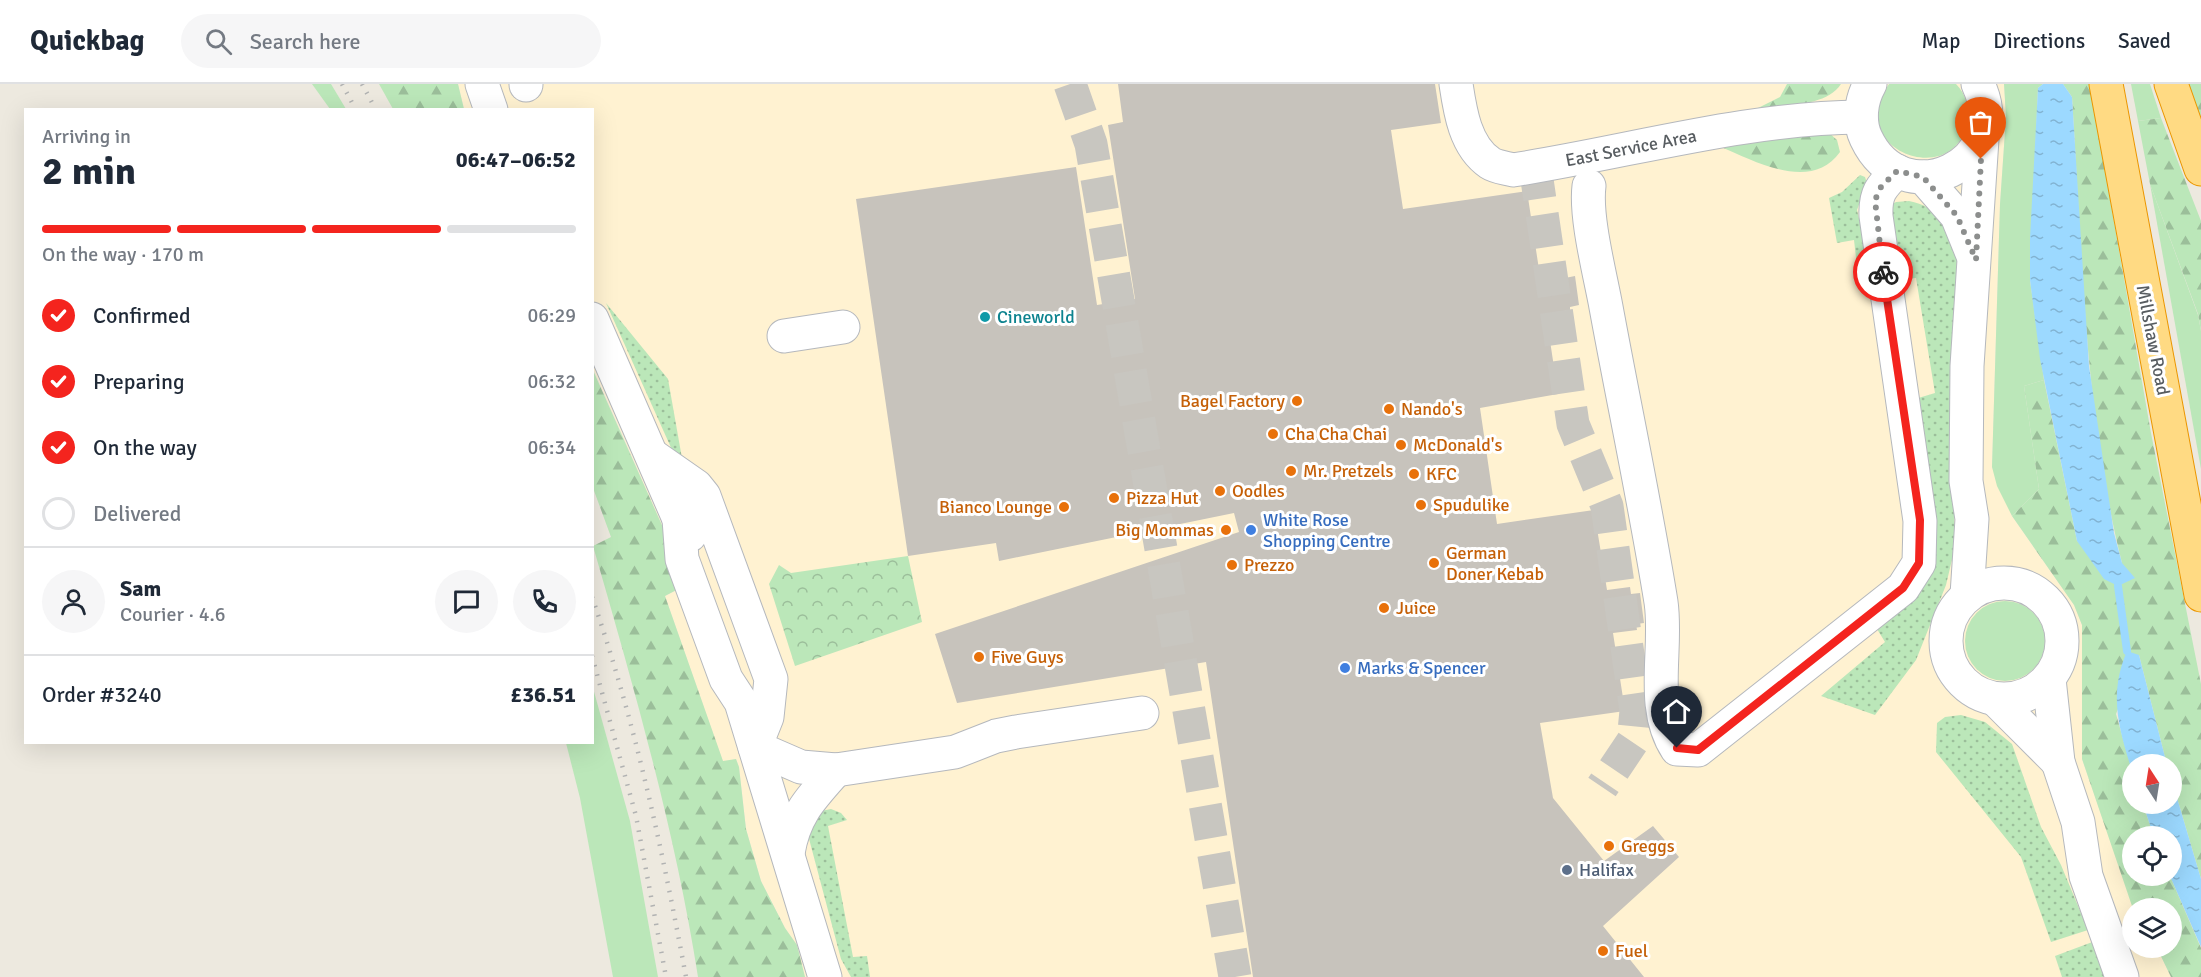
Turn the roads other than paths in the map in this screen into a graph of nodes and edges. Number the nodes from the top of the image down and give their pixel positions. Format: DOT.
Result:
graph roads {
  1 [pos="1456,84"];
  2 [pos="1870,84"];
  3 [pos="1978,84"];
  4 [pos="2106,84"];
  5 [pos="2171,84"];
  6 [pos="1861,117"];
  7 [pos="1982,139"];
  8 [pos="2201,169"];
  9 [pos="1910,174"];
  10 [pos="1590,186"];
  11 [pos="1976,260"];
  12 [pos="594,324"];
  13 [pos="843,327"];
  14 [pos="784,336"];
  15 [pos="650,453"];
  16 [pos="1972,519"];
  17 [pos="2004,582"];
  18 [pos="1967,595"];
  19 [pos="2201,595"];
  20 [pos="2049,679"];
  21 [pos="1995,699"];
  22 [pos="1142,713"];
  23 [pos="755,747"];
  24 [pos="2058,762"];
  25 [pos="791,764"];
  26 [pos="836,770"];
  27 [pos="770,792"];
  28 [pos="2079,822"];
  29 [pos="788,853"];
  30 [pos="825,977"];
  31 [pos="2122,977"];
  32 [pos="2143,977"];
  1 -- 6 [label="street, East Service Area"];
  2 -- 6 [label="street"];
  3 -- 7 [label="street"];
  4 -- 19 [label="highway, Millshaw Road"];
  5 -- 8 [label="highway"];
  6 -- 9 [label="street"];
  7 -- 9 [label="street"];
  7 -- 11 [label="street"];
  9 -- 10 [label="street"];
  9 -- 11 [label="street"];
  11 -- 16 [label="street"];
  12 -- 15 [label="street"];
  13 -- 14 [label="street"];
  15 -- 23 [label="street"];
  15 -- 23 [label="street"];
  16 -- 17 [label="street"];
  16 -- 18 [label="street"];
  17 -- 18 [label="street"];
  17 -- 20 [label="street"];
  18 -- 21 [label="street"];
  20 -- 21 [label="street"];
  20 -- 24 [label="street"];
  21 -- 24 [label="street"];
  22 -- 26 [label="street"];
  23 -- 25 [label="street"];
  23 -- 27 [label="street"];
  24 -- 28 [label="street"];
  25 -- 26 [label="street"];
  25 -- 27 [label="street"];
  26 -- 29 [label="street"];
  27 -- 29 [label="street"];
  28 -- 31 [label="street"];
  28 -- 32 [label="street"];
  29 -- 30 [label="street"];
}
